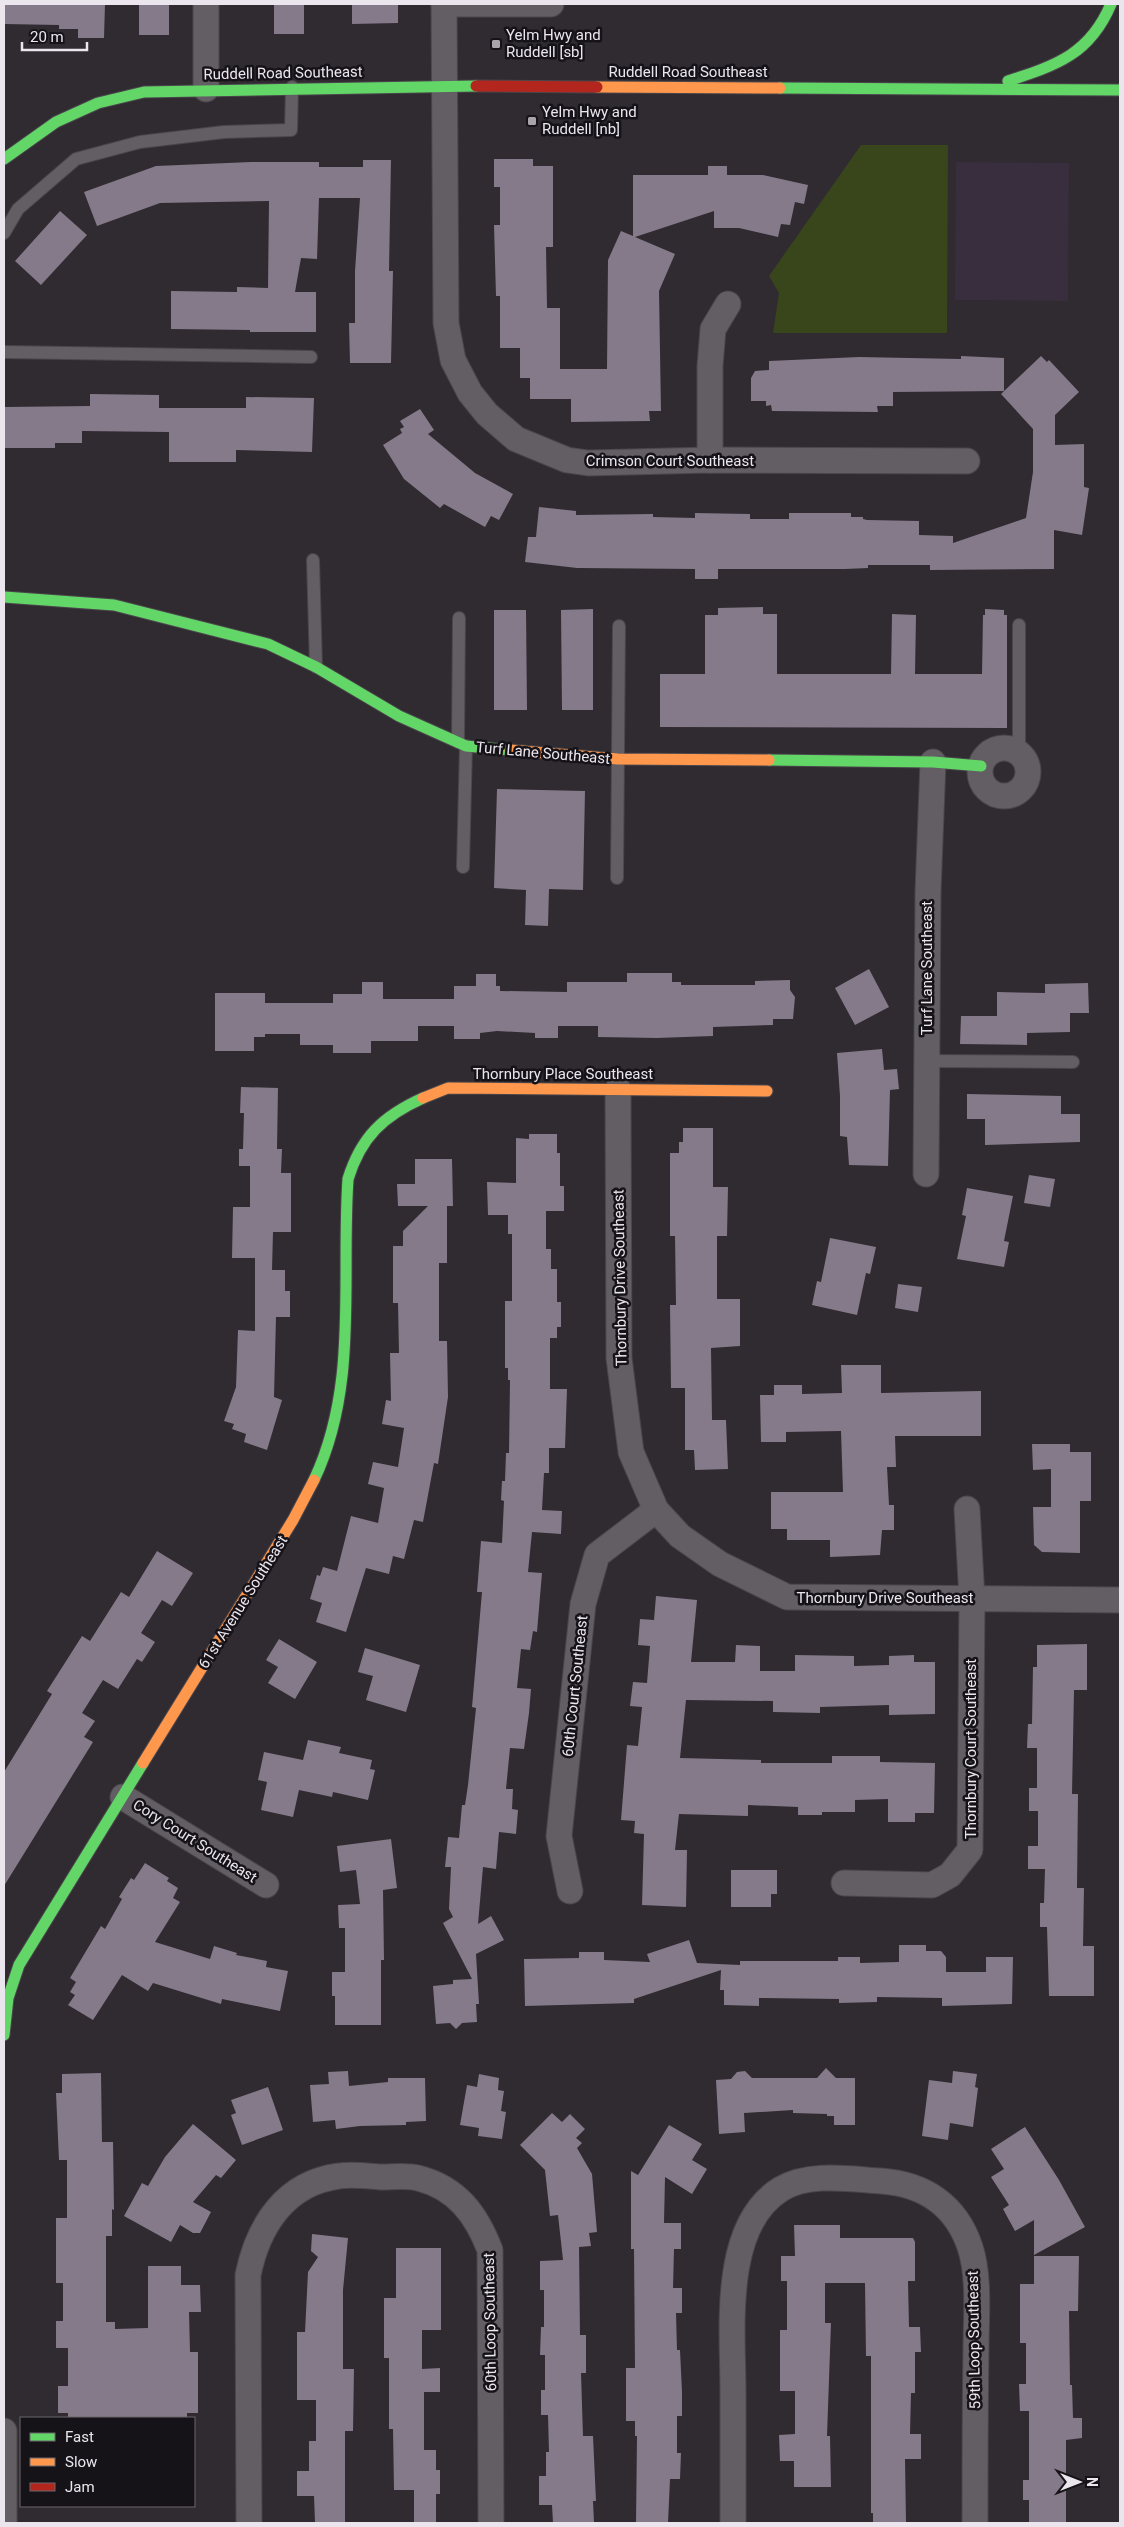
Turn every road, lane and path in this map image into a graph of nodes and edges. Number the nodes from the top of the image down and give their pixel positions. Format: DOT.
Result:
graph roads {
  1 [pos="206,4"];
  2 [pos="444,4"];
  3 [pos="551,4"];
  4 [pos="1111,4"];
  5 [pos="443,86"];
  6 [pos="292,87"];
  7 [pos="987,88"];
  8 [pos="206,89"];
  9 [pos="1120,90"];
  10 [pos="4,159"];
  11 [pos="4,233"];
  12 [pos="728,304"];
  13 [pos="4,352"];
  14 [pos="311,358"];
  15 [pos="710,460"];
  16 [pos="966,461"];
  17 [pos="313,560"];
  18 [pos="4,596"];
  19 [pos="459,618"];
  20 [pos="1019,625"];
  21 [pos="619,626"];
  22 [pos="316,667"];
  23 [pos="462,744"];
  24 [pos="1019,753"];
  25 [pos="618,759"];
  26 [pos="932,762"];
  27 [pos="981,766"];
  28 [pos="463,867"];
  29 [pos="617,878"];
  30 [pos="927,1061"];
  31 [pos="1073,1062"];
  32 [pos="618,1088"];
  33 [pos="767,1092"];
  34 [pos="372,1134"];
  35 [pos="926,1174"];
  36 [pos="966,1509"];
  37 [pos="656,1510"];
  38 [pos="972,1598"];
  39 [pos="1120,1600"];
  40 [pos="123,1797"];
  41 [pos="844,1883"];
  42 [pos="266,1885"];
  43 [pos="570,1891"];
  44 [pos="4,2035"];
  45 [pos="4,2431"];
  46 [pos="4,2523"];
  47 [pos="249,2523"];
  48 [pos="491,2523"];
  49 [pos="733,2523"];
  50 [pos="974,2523"];
  1 -- 8 [label="street"];
  2 -- 3 [label="street"];
  2 -- 5 [label="street, Crimson Court Southeast"];
  4 -- 7 [label="street"];
  5 -- 6 [label="street, Ruddell Road Southeast"];
  5 -- 7 [label="street, Ruddell Road Southeast"];
  5 -- 15 [label="street, Crimson Court Southeast"];
  6 -- 8 [label="street, Ruddell Road Southeast"];
  6 -- 11 [label="lane"];
  7 -- 9 [label="street, Ruddell Road Southeast"];
  8 -- 10 [label="street, Ruddell Road Southeast"];
  12 -- 15 [label="street"];
  13 -- 14 [label="lane"];
  15 -- 16 [label="street, Crimson Court Southeast"];
  17 -- 22 [label="lane"];
  18 -- 22 [label="street, Turf Lane Southeast"];
  19 -- 23 [label="lane"];
  20 -- 24 [label="lane"];
  21 -- 25 [label="lane"];
  22 -- 23 [label="street, Turf Lane Southeast"];
  23 -- 25 [label="street, Turf Lane Southeast"];
  23 -- 28 [label="lane"];
  24 -- 27 [label="street"];
  24 -- 27 [label="street"];
  25 -- 26 [label="street, Turf Lane Southeast"];
  25 -- 29 [label="lane"];
  26 -- 27 [label="street, Turf Lane Southeast"];
  26 -- 30 [label="street, Turf Lane Southeast"];
  30 -- 31 [label="lane"];
  30 -- 35 [label="street, Turf Lane Southeast"];
  32 -- 33 [label="street, Thornbury Place Southeast"];
  32 -- 34 [label="street, Thornbury Place Southeast"];
  32 -- 37 [label="street, Thornbury Drive Southeast"];
  34 -- 40 [label="street, 61st Avenue Southeast"];
  36 -- 38 [label="street, Thornbury Court Southeast"];
  37 -- 38 [label="street, Thornbury Drive Southeast"];
  37 -- 43 [label="street, 60th Court Southeast"];
  38 -- 39 [label="street, Thornbury Drive Southeast"];
  38 -- 41 [label="street, Thornbury Court Southeast"];
  40 -- 42 [label="street, Cory Court Southeast"];
  40 -- 44 [label="street, 61st Avenue Southeast"];
  45 -- 46 [label="street"];
  47 -- 48 [label="street, 60th Loop Southeast"];
  49 -- 50 [label="street, 59th Loop Southeast"];
}
